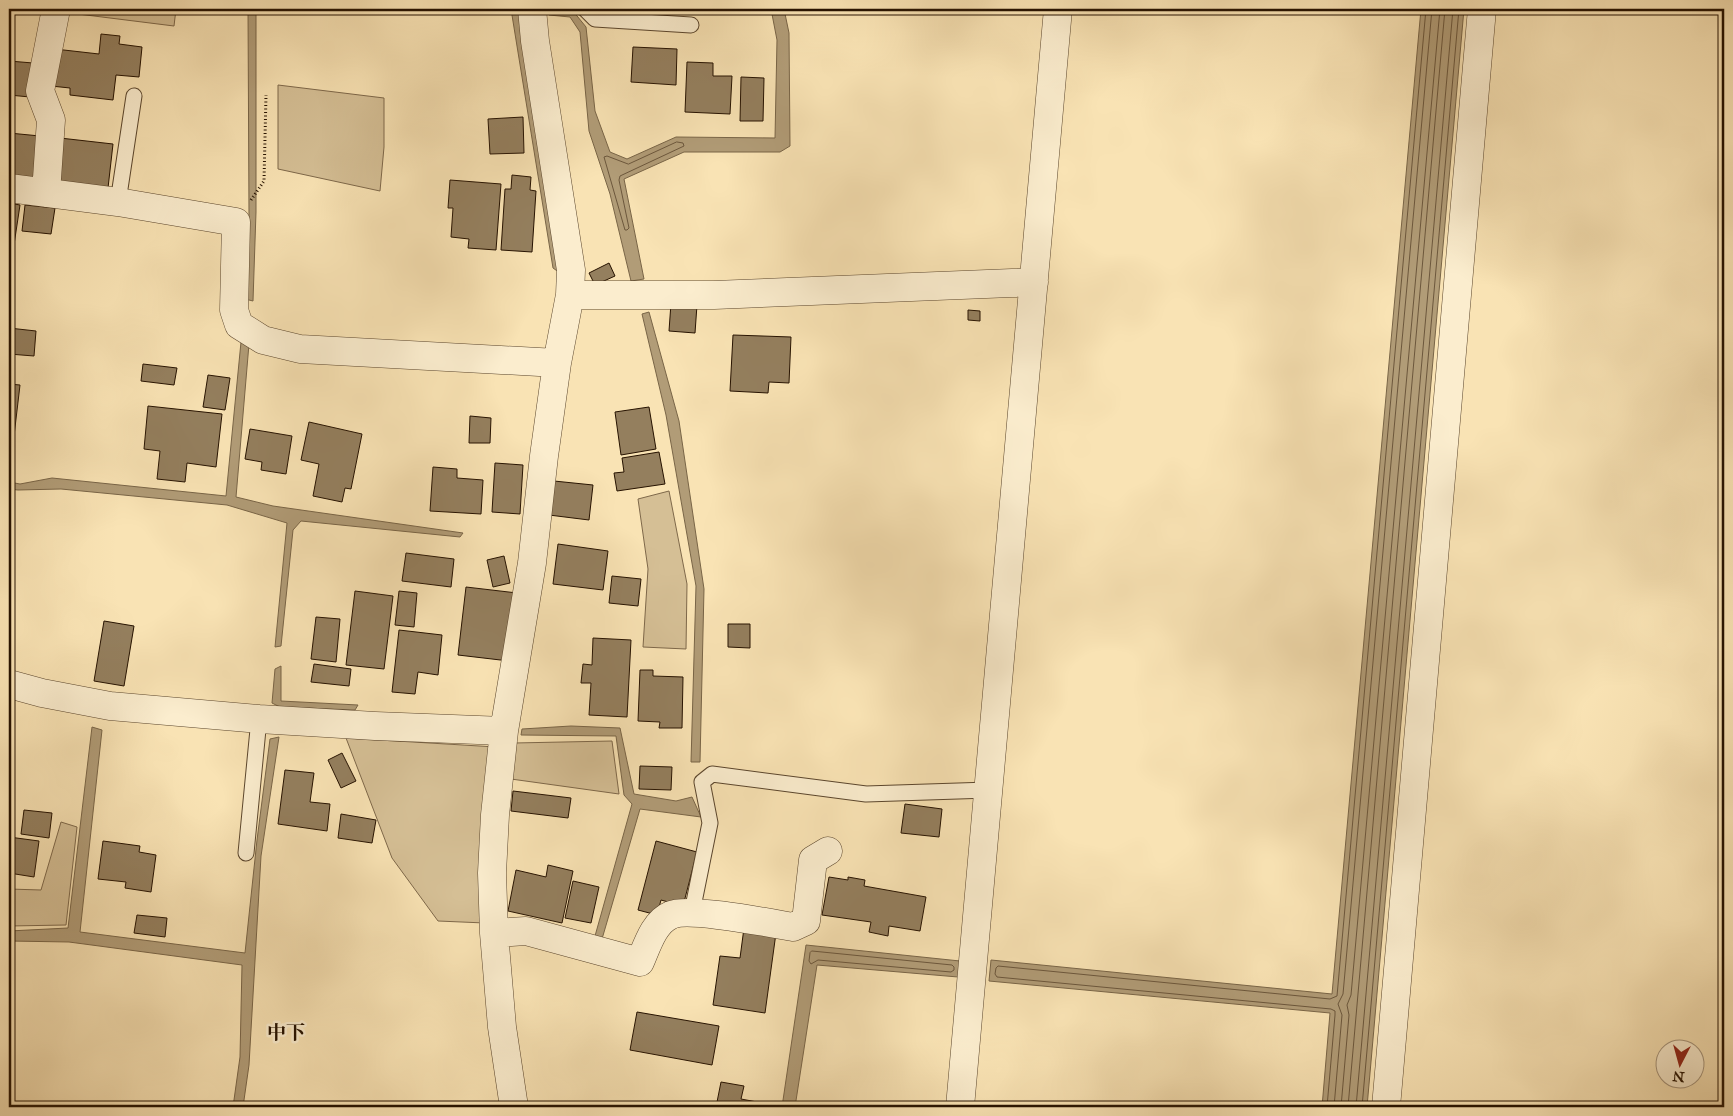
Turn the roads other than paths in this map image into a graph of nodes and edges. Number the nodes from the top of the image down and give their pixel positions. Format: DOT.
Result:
graph roads {
  1 [pos="56,9"];
  2 [pos="532,9"];
  3 [pos="585,9"];
  4 [pos="1058,9"];
  5 [pos="1482,9"];
  6 [pos="691,25"];
  7 [pos="134,96"];
  8 [pos="9,188"];
  9 [pos="46,193"];
  10 [pos="118,202"];
  11 [pos="1034,282"];
  12 [pos="570,295"];
  13 [pos="557,363"];
  14 [pos="9,684"];
  15 [pos="259,719"];
  16 [pos="504,731"];
  17 [pos="989,790"];
  18 [pos="828,851"];
  19 [pos="246,853"];
  20 [pos="692,912"];
  21 [pos="494,933"];
  22 [pos="514,1107"];
  23 [pos="960,1107"];
  24 [pos="1386,1107"];
  1 -- 9 [label="street"];
  2 -- 12 [label="street"];
  3 -- 6 [label="lane"];
  4 -- 11 [label="street"];
  5 -- 24 [label="street"];
  7 -- 10 [label="lane"];
  8 -- 9 [label="street"];
  9 -- 10 [label="street"];
  10 -- 13 [label="street"];
  11 -- 12 [label="street"];
  11 -- 17 [label="street"];
  12 -- 13 [label="street"];
  13 -- 16 [label="street"];
  14 -- 15 [label="street"];
  15 -- 16 [label="street"];
  15 -- 19 [label="lane"];
  16 -- 21 [label="street"];
  17 -- 20 [label="lane"];
  17 -- 23 [label="street"];
  18 -- 20 [label="street"];
  20 -- 21 [label="street"];
  21 -- 22 [label="street"];
}
